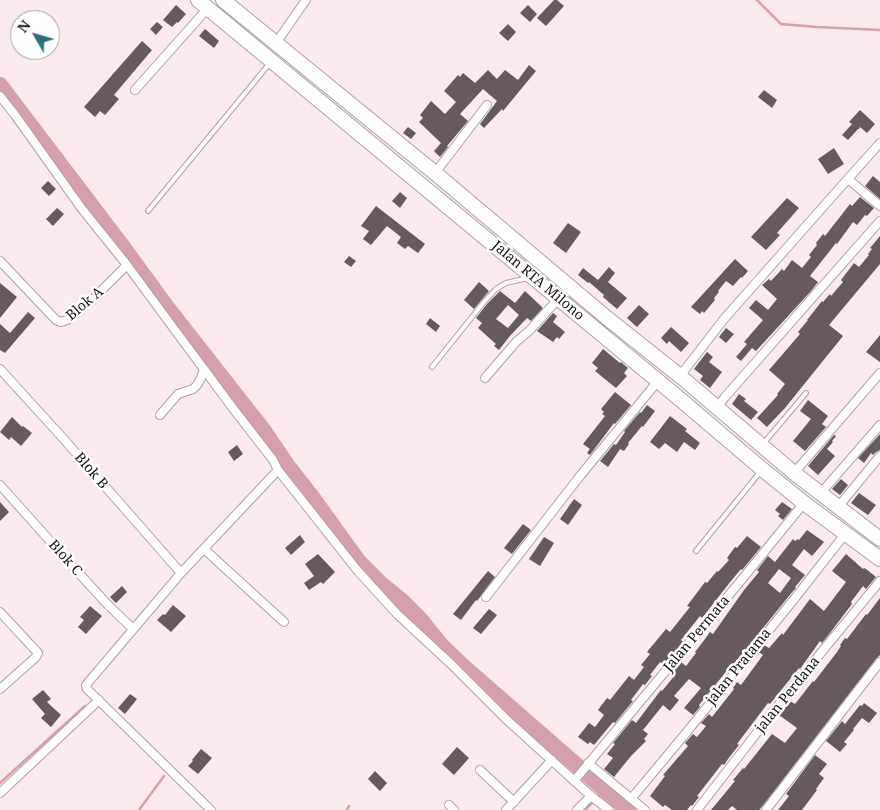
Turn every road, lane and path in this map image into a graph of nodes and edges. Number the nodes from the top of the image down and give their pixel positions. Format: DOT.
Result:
graph roads {
  1 [pos="224,0"];
  2 [pos="306,0"];
  3 [pos="203,4"];
  4 [pos="238,12"];
  5 [pos="228,24"];
  6 [pos="276,43"];
  7 [pos="272,61"];
  8 [pos="135,90"];
  9 [pos="0,96"];
  10 [pos="487,105"];
  11 [pos="880,143"];
  12 [pos="434,173"];
  13 [pos="848,179"];
  14 [pos="880,206"];
  15 [pos="148,211"];
  16 [pos="880,221"];
  17 [pos="0,261"];
  18 [pos="544,264"];
  19 [pos="126,265"];
  20 [pos="533,277"];
  21 [pos="559,298"];
  22 [pos="432,367"];
  23 [pos="0,369"];
  24 [pos="204,369"];
  25 [pos="880,373"];
  26 [pos="680,376"];
  27 [pos="485,378"];
  28 [pos="658,381"];
  29 [pos="692,387"];
  30 [pos="806,393"];
  31 [pos="682,400"];
  32 [pos="717,408"];
  33 [pos="160,415"];
  34 [pos="880,425"];
  35 [pos="761,446"];
  36 [pos="880,456"];
  37 [pos="762,469"];
  38 [pos="278,470"];
  39 [pos="794,473"];
  40 [pos="0,485"];
  41 [pos="820,494"];
  42 [pos="804,503"];
  43 [pos="838,507"];
  44 [pos="845,534"];
  45 [pos="880,538"];
  46 [pos="204,550"];
  47 [pos="696,551"];
  48 [pos="880,559"];
  49 [pos="181,573"];
  50 [pos="880,581"];
  51 [pos="486,597"];
  52 [pos="0,612"];
  53 [pos="284,622"];
  54 [pos="133,628"];
  55 [pos="880,662"];
  56 [pos="0,689"];
  57 [pos="99,700"];
  58 [pos="552,760"];
  59 [pos="587,765"];
  60 [pos="480,770"];
  61 [pos="574,781"];
  62 [pos="0,793"];
  63 [pos="592,796"];
  64 [pos="631,799"];
  65 [pos="514,802"];
  66 [pos="211,810"];
  67 [pos="506,810"];
  68 [pos="577,810"];
  69 [pos="609,810"];
  70 [pos="645,810"];
  71 [pos="697,810"];
  72 [pos="766,810"];
  1 -- 4 [label="highway, Jalan RTA Milono"];
  2 -- 6 [label="street"];
  3 -- 5 [label="highway, Jalan RTA Milono"];
  3 -- 8 [label="street"];
  4 -- 5 [label="highway"];
  4 -- 6 [label="highway, Jalan RTA Milono"];
  5 -- 7 [label="highway, Jalan RTA Milono"];
  6 -- 12 [label="highway, Jalan RTA Milono"];
  7 -- 15 [label="lane"];
  7 -- 20 [label="highway, Jalan RTA Milono"];
  9 -- 19 [label="street"];
  10 -- 12 [label="street"];
  11 -- 13 [label="street"];
  12 -- 18 [label="highway, Jalan RTA Milono"];
  13 -- 14 [label="street"];
  13 -- 26 [label="street"];
  16 -- 32 [label="street"];
  17 -- 19 [label="street, Blok A"];
  18 -- 20 [label="lane"];
  18 -- 26 [label="highway, Jalan RTA Milono"];
  19 -- 24 [label="street"];
  20 -- 21 [label="highway, Jalan RTA Milono"];
  20 -- 22 [label="lane"];
  21 -- 27 [label="street"];
  21 -- 28 [label="highway, Jalan RTA Milono"];
  23 -- 49 [label="street, Blok B"];
  24 -- 33 [label="street"];
  24 -- 38 [label="street"];
  25 -- 39 [label="street"];
  26 -- 29 [label="highway, Jalan RTA Milono"];
  28 -- 31 [label="highway, Jalan RTA Milono"];
  28 -- 51 [label="street"];
  29 -- 31 [label="highway"];
  29 -- 32 [label="highway, Jalan RTA Milono"];
  30 -- 35 [label="lane"];
  31 -- 37 [label="highway, Jalan RTA Milono"];
  32 -- 35 [label="highway, Jalan RTA Milono"];
  34 -- 41 [label="street"];
  35 -- 39 [label="highway, Jalan RTA Milono"];
  36 -- 43 [label="street"];
  37 -- 42 [label="highway, Jalan RTA Milono"];
  37 -- 47 [label="lane"];
  38 -- 46 [label="street"];
  38 -- 58 [label="street"];
  39 -- 41 [label="highway, Jalan RTA Milono"];
  40 -- 54 [label="street, Blok C"];
  41 -- 43 [label="highway, Jalan RTA Milono"];
  42 -- 44 [label="highway, Jalan RTA Milono"];
  42 -- 59 [label="street, Jalan Permata"];
  43 -- 45 [label="highway, Jalan RTA Milono"];
  44 -- 48 [label="highway, Jalan RTA Milono"];
  44 -- 64 [label="street, jalan Pratama"];
  46 -- 49 [label="street"];
  46 -- 53 [label="street"];
  49 -- 54 [label="street"];
  50 -- 71 [label="street, jalan Perdana"];
  52 -- 56 [label="street"];
  54 -- 57 [label="street"];
  55 -- 72 [label="street"];
  57 -- 62 [label="street"];
  57 -- 66 [label="street"];
  58 -- 61 [label="street"];
  58 -- 65 [label="street"];
  59 -- 61 [label="street, Jalan Permata"];
  59 -- 64 [label="street"];
  60 -- 65 [label="street"];
  61 -- 63 [label="street"];
  63 -- 68 [label="street"];
  63 -- 69 [label="street"];
  64 -- 70 [label="street"];
  65 -- 67 [label="street"];
}
